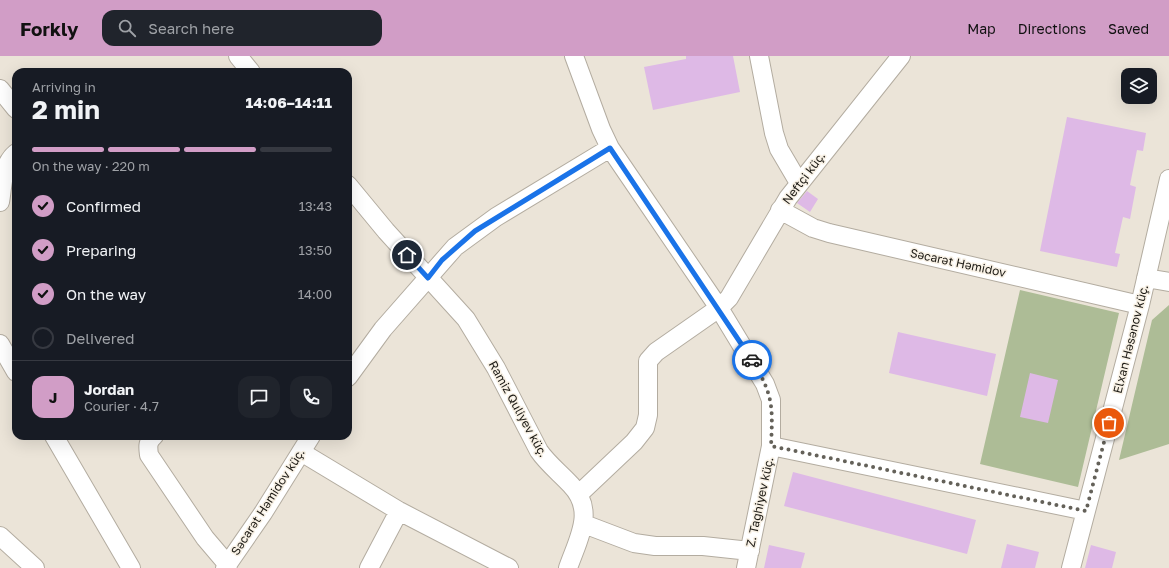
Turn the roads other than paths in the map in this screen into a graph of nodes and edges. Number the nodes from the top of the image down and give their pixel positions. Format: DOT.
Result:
graph roads {
  1 [pos="574,56"];
  2 [pos="760,56"];
  3 [pos="901,56"];
  4 [pos="0,89"];
  5 [pos="12,105"];
  6 [pos="610,148"];
  7 [pos="12,157"];
  8 [pos="1169,179"];
  9 [pos="799,183"];
  10 [pos="352,190"];
  11 [pos="0,202"];
  12 [pos="780,210"];
  13 [pos="428,278"];
  14 [pos="1146,278"];
  15 [pos="1169,282"];
  16 [pos="1140,305"];
  17 [pos="719,308"];
  18 [pos="0,344"];
  19 [pos="12,365"];
  20 [pos="352,372"];
  21 [pos="56,440"];
  22 [pos="150,440"];
  23 [pos="308,440"];
  24 [pos="771,446"];
  25 [pos="301,452"];
  26 [pos="579,494"];
  27 [pos="399,511"];
  28 [pos="1086,511"];
  29 [pos="584,524"];
  30 [pos="0,536"];
  31 [pos="748,560"];
  32 [pos="227,566"];
  33 [pos="35,568"];
  34 [pos="131,568"];
  35 [pos="369,568"];
  36 [pos="509,568"];
  37 [pos="568,568"];
  38 [pos="1072,568"];
  1 -- 6 [label="street"];
  2 -- 9 [label="street"];
  3 -- 9 [label="street, Neftçi küç."];
  4 -- 5 [label="street"];
  6 -- 13 [label="street"];
  6 -- 17 [label="street"];
  7 -- 11 [label="street"];
  8 -- 14 [label="street, Elxan Həsənov küç."];
  9 -- 12 [label="street, Neftçi küç."];
  10 -- 13 [label="street, Ramiz Quliyev küç."];
  12 -- 16 [label="street, Səcarət Həmidov"];
  12 -- 17 [label="street, Neftçi küç."];
  13 -- 20 [label="street"];
  13 -- 26 [label="street, Ramiz Quliyev küç."];
  14 -- 15 [label="street"];
  14 -- 16 [label="street, Elxan Həsənov küç."];
  16 -- 28 [label="street, Elxan Həsənov küç."];
  17 -- 24 [label="street"];
  17 -- 26 [label="street, Neftçi küç."];
  18 -- 19 [label="street"];
  21 -- 34 [label="street"];
  22 -- 32 [label="street"];
  23 -- 25 [label="street, Səcarət Həmidov küç."];
  24 -- 28 [label="street, Z. Taghiyev küç."];
  24 -- 31 [label="street, Z. Taghiyev küç."];
  25 -- 27 [label="street"];
  25 -- 32 [label="street, Səcarət Həmidov küç."];
  26 -- 29 [label="street, Ramiz Quliyev küç."];
  27 -- 35 [label="street"];
  27 -- 36 [label="street"];
  28 -- 38 [label="street, Elxan Həsənov küç."];
  29 -- 31 [label="street"];
  29 -- 37 [label="street, Ramiz Quliyev küç."];
  30 -- 33 [label="street"];
}
